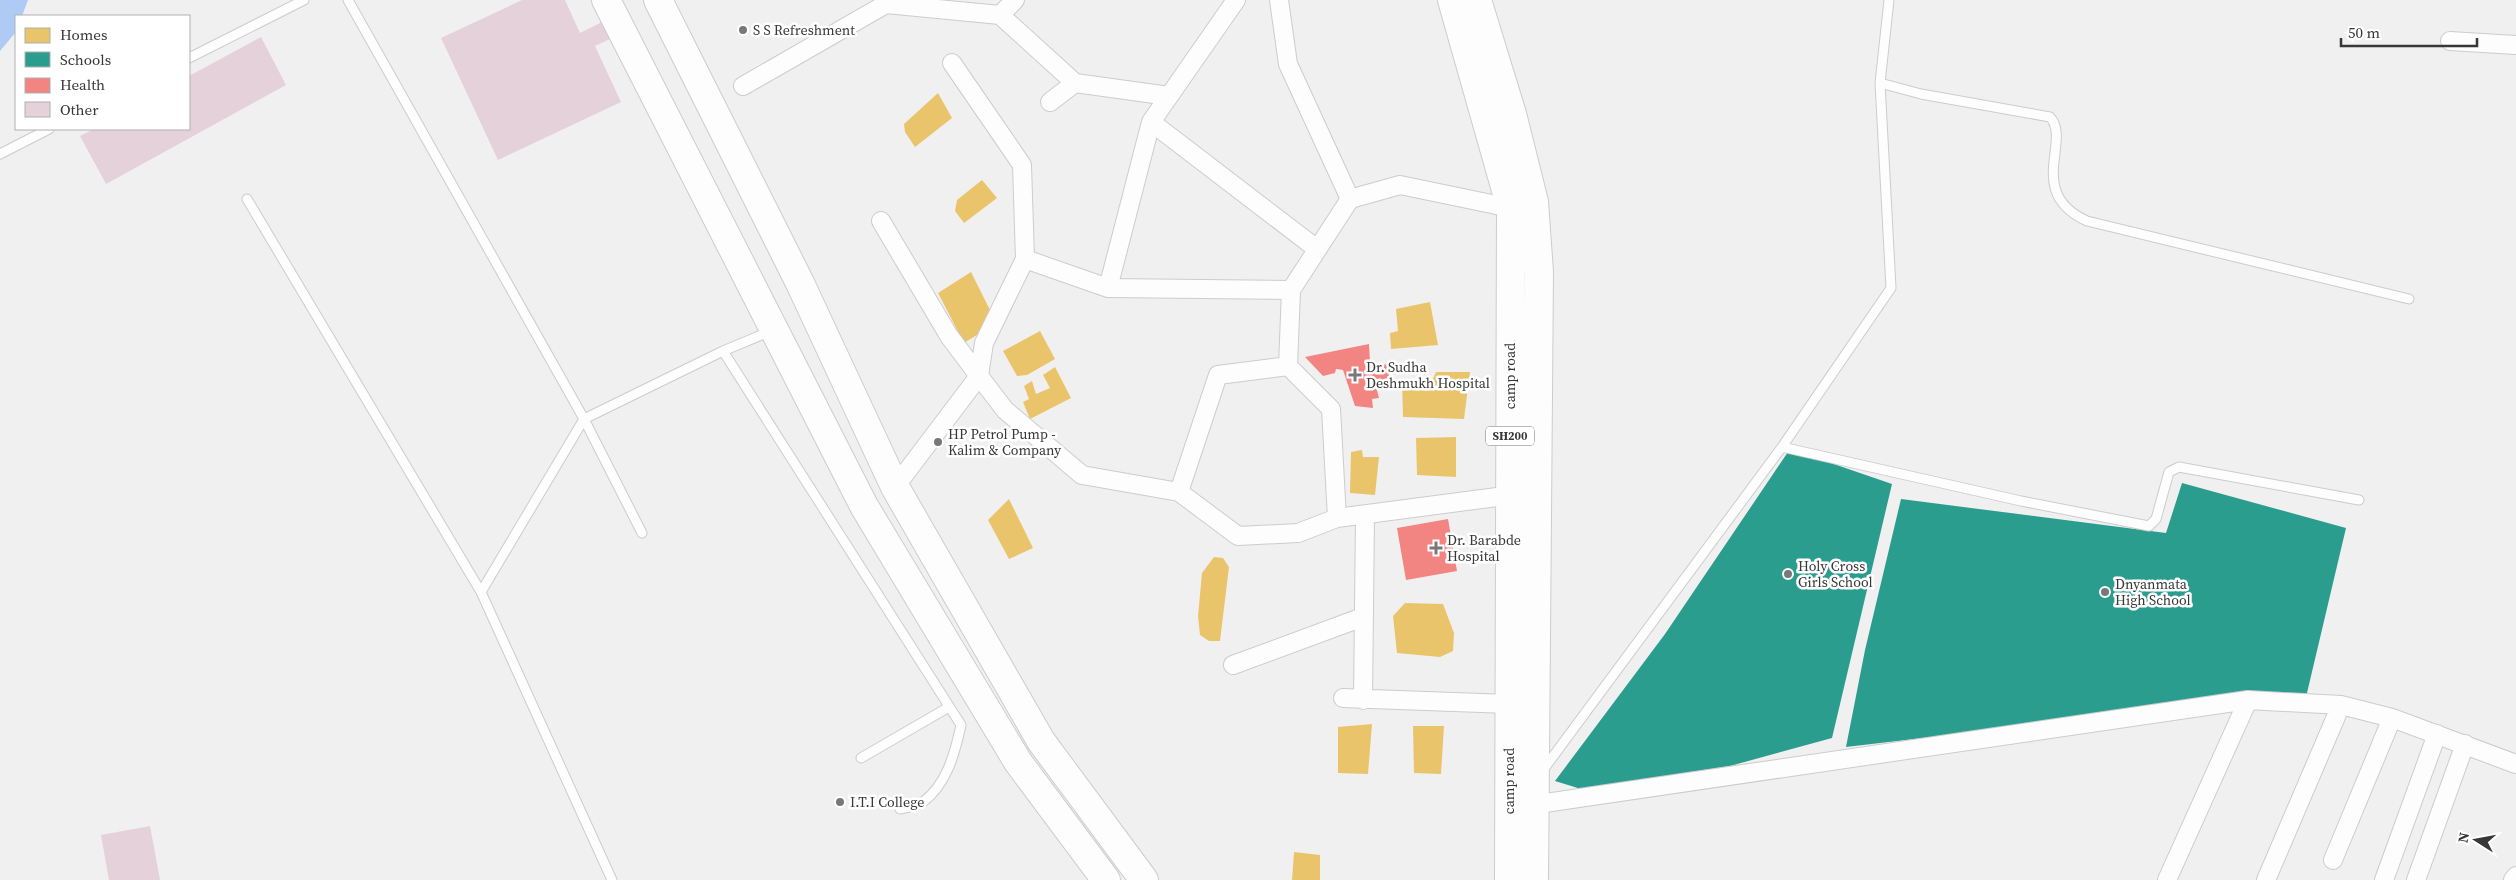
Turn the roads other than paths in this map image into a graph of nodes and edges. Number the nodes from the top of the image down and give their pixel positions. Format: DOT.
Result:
graph roads {
  1 [pos="304,0"];
  2 [pos="348,0"];
  3 [pos="606,0"];
  4 [pos="658,0"];
  5 [pos="1015,0"];
  6 [pos="1236,0"];
  7 [pos="1279,0"];
  8 [pos="1452,0"];
  9 [pos="1477,0"];
  10 [pos="1889,0"];
  11 [pos="1000,15"];
  12 [pos="2450,41"];
  13 [pos="2516,45"];
  14 [pos="190,57"];
  15 [pos="952,63"];
  16 [pos="1075,83"];
  17 [pos="1880,83"];
  18 [pos="743,86"];
  19 [pos="1169,96"];
  20 [pos="1050,102"];
  21 [pos="1152,122"];
  22 [pos="47,130"];
  23 [pos="0,154"];
  24 [pos="247,199"];
  25 [pos="1350,199"];
  26 [pos="1511,208"];
  27 [pos="881,221"];
  28 [pos="1317,249"];
  29 [pos="1025,259"];
  30 [pos="1108,288"];
  31 [pos="1291,290"];
  32 [pos="2409,299"];
  33 [pos="774,330"];
  34 [pos="723,350"];
  35 [pos="1288,366"];
  36 [pos="979,376"];
  37 [pos="854,402"];
  38 [pos="584,419"];
  39 [pos="819,419"];
  40 [pos="1782,448"];
  41 [pos="895,487"];
  42 [pos="1179,492"];
  43 [pos="1509,494"];
  44 [pos="1537,494"];
  45 [pos="2359,500"];
  46 [pos="864,506"];
  47 [pos="1365,515"];
  48 [pos="1337,518"];
  49 [pos="642,533"];
  50 [pos="481,592"];
  51 [pos="1362,617"];
  52 [pos="1233,666"];
  53 [pos="1343,698"];
  54 [pos="1363,700"];
  55 [pos="2248,700"];
  56 [pos="1508,704"];
  57 [pos="2341,705"];
  58 [pos="949,707"];
  59 [pos="2392,718"];
  60 [pos="2437,734"];
  61 [pos="2465,744"];
  62 [pos="861,758"];
  63 [pos="2516,764"];
  64 [pos="1522,793"];
  65 [pos="900,809"];
  66 [pos="2333,860"];
  67 [pos="2516,876"];
  68 [pos="612,880"];
  69 [pos="1106,880"];
  70 [pos="1144,880"];
  71 [pos="1508,880"];
  72 [pos="1534,880"];
  73 [pos="2167,880"];
  74 [pos="2266,880"];
  75 [pos="2384,880"];
  76 [pos="2416,880"];
  77 [pos="2513,880"];
  1 -- 14 [label="lane"];
  2 -- 38 [label="lane"];
  3 -- 33 [label="main road"];
  4 -- 37 [label="main road"];
  5 -- 11 [label="street"];
  6 -- 19 [label="street"];
  7 -- 25 [label="street"];
  8 -- 26 [label="main road, camp road / SH200"];
  9 -- 44 [label="main road, camp road / SH200"];
  10 -- 17 [label="lane"];
  11 -- 16 [label="street"];
  11 -- 18 [label="street"];
  12 -- 13 [label="street"];
  15 -- 29 [label="street"];
  16 -- 19 [label="street"];
  16 -- 20 [label="street"];
  17 -- 32 [label="lane"];
  17 -- 40 [label="lane"];
  19 -- 21 [label="street"];
  21 -- 28 [label="street"];
  21 -- 30 [label="street"];
  22 -- 23 [label="lane"];
  24 -- 50 [label="lane"];
  25 -- 26 [label="street"];
  25 -- 28 [label="street"];
  26 -- 43 [label="main road, camp road / SH200"];
  27 -- 36 [label="street"];
  28 -- 31 [label="street"];
  29 -- 30 [label="street"];
  29 -- 36 [label="street"];
  30 -- 31 [label="street"];
  31 -- 35 [label="street"];
  33 -- 34 [label="lane"];
  33 -- 39 [label="main road"];
  34 -- 38 [label="lane"];
  34 -- 58 [label="lane"];
  35 -- 42 [label="street"];
  35 -- 48 [label="street"];
  36 -- 41 [label="street"];
  36 -- 42 [label="street"];
  37 -- 39 [label="main road"];
  37 -- 41 [label="main road"];
  38 -- 49 [label="lane"];
  38 -- 50 [label="lane"];
  39 -- 46 [label="main road"];
  40 -- 45 [label="lane"];
  40 -- 64 [label="lane"];
  41 -- 46 [label="main road"];
  41 -- 70 [label="main road"];
  42 -- 48 [label="street"];
  43 -- 44 [label="street"];
  43 -- 47 [label="street"];
  43 -- 56 [label="main road, camp road / SH200"];
  44 -- 64 [label="main road, camp road / SH200"];
  46 -- 69 [label="main road"];
  47 -- 48 [label="street"];
  47 -- 51 [label="street"];
  50 -- 68 [label="lane"];
  51 -- 52 [label="street"];
  51 -- 54 [label="street"];
  53 -- 54 [label="street"];
  54 -- 56 [label="street"];
  55 -- 57 [label="street"];
  55 -- 64 [label="street"];
  55 -- 73 [label="street"];
  56 -- 64 [label="main road, camp road / SH200"];
  57 -- 59 [label="street"];
  57 -- 74 [label="street"];
  58 -- 62 [label="lane"];
  58 -- 65 [label="lane"];
  59 -- 60 [label="street"];
  59 -- 66 [label="street"];
  60 -- 61 [label="street"];
  60 -- 75 [label="street"];
  61 -- 63 [label="street"];
  61 -- 76 [label="street"];
  64 -- 71 [label="main road, camp road / SH200"];
  64 -- 72 [label="main road, camp road / SH200"];
  67 -- 77 [label="street"];
}
